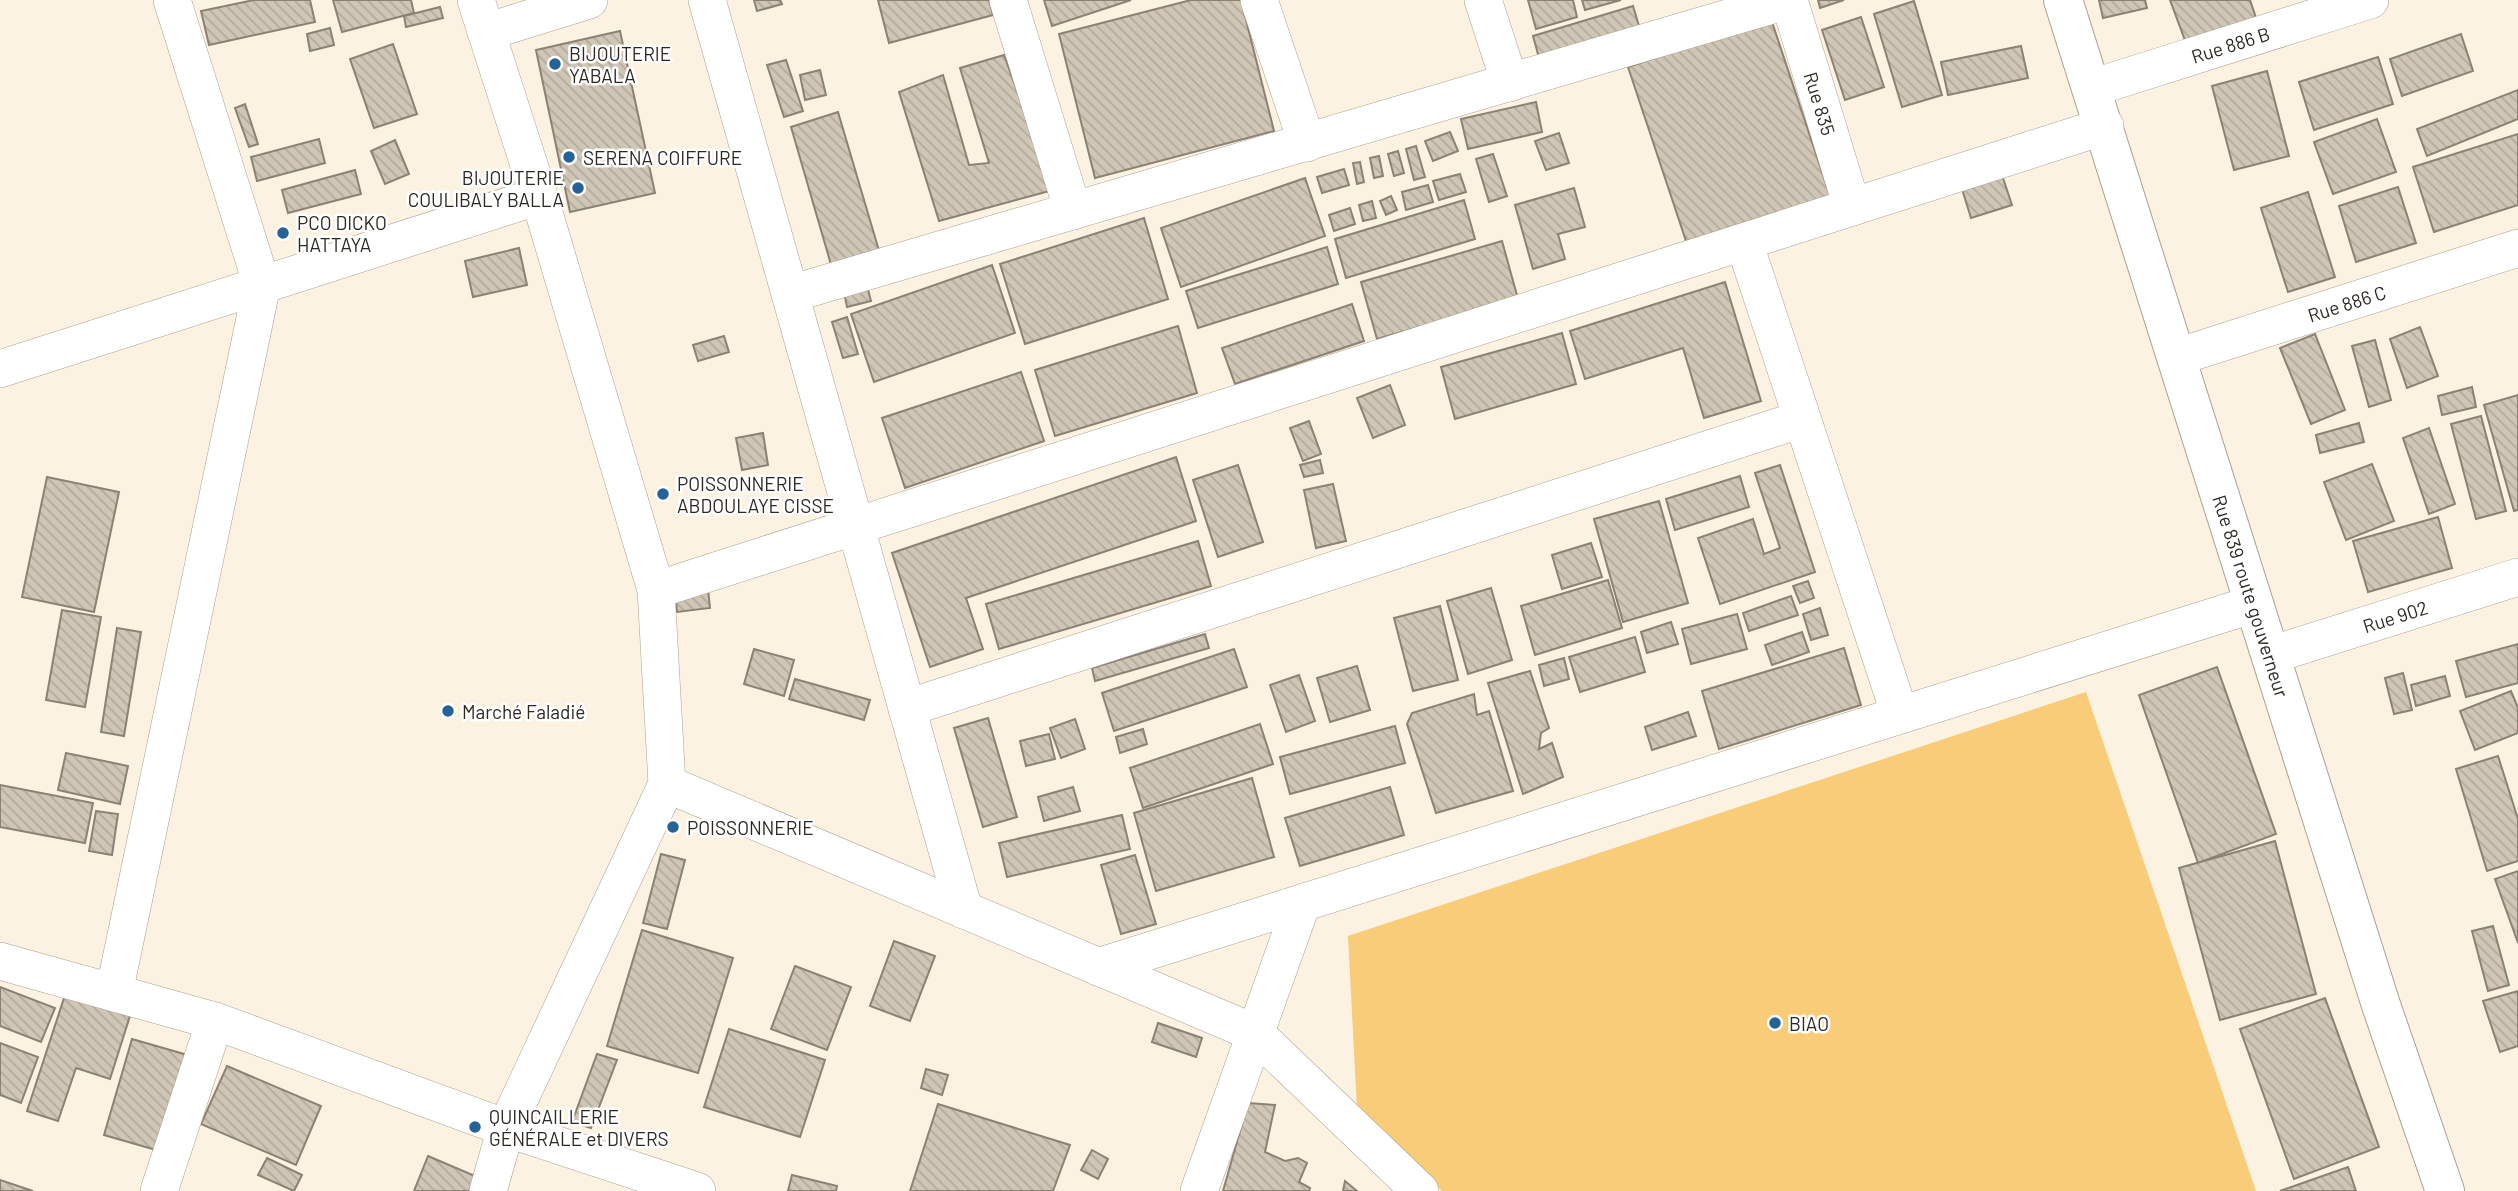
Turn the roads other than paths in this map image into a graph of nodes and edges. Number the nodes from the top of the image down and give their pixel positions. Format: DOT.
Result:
graph roads {
  1 [pos="172,0"];
  2 [pos="589,0"];
  3 [pos="708,0"];
  4 [pos="1008,0"];
  5 [pos="1259,0"];
  6 [pos="1483,0"];
  7 [pos="1789,0"];
  8 [pos="2063,0"];
  9 [pos="2370,0"];
  10 [pos="481,16"];
  11 [pos="1510,83"];
  12 [pos="2092,88"];
  13 [pos="2105,126"];
  14 [pos="1307,143"];
  15 [pos="538,196"];
  16 [pos="1852,207"];
  17 [pos="1073,211"];
  18 [pos="1744,242"];
  19 [pos="2518,248"];
  20 [pos="262,285"];
  21 [pos="790,295"];
  22 [pos="2177,357"];
  23 [pos="0,369"];
  24 [pos="1802,419"];
  25 [pos="855,525"];
  26 [pos="2518,577"];
  27 [pos="656,590"];
  28 [pos="2254,604"];
  29 [pos="2271,656"];
  30 [pos="907,708"];
  31 [pos="1900,715"];
  32 [pos="667,784"];
  33 [pos="1302,903"];
  34 [pos="964,910"];
  35 [pos="0,961"];
  36 [pos="1098,967"];
  37 [pos="114,993"];
  38 [pos="215,1021"];
  39 [pos="1255,1033"];
  40 [pos="506,1128"];
  41 [pos="159,1191"];
  42 [pos="488,1191"];
  43 [pos="697,1191"];
  44 [pos="1199,1191"];
  45 [pos="1420,1191"];
  46 [pos="2445,1191"];
  1 -- 20 [label="street"];
  2 -- 10 [label="street"];
  3 -- 21 [label="street"];
  4 -- 17 [label="street"];
  5 -- 14 [label="street"];
  6 -- 11 [label="street"];
  7 -- 11 [label="street"];
  7 -- 16 [label="street, Rue 835"];
  8 -- 12 [label="street, Rue 839 route gouverneur"];
  9 -- 12 [label="street, Rue 886 B"];
  10 -- 15 [label="street"];
  11 -- 14 [label="street"];
  12 -- 13 [label="street, Rue 839 route gouverneur"];
  13 -- 16 [label="street"];
  13 -- 22 [label="street, Rue 839 route gouverneur"];
  14 -- 17 [label="street"];
  15 -- 20 [label="street"];
  15 -- 27 [label="street"];
  16 -- 18 [label="street"];
  17 -- 21 [label="street"];
  18 -- 24 [label="street"];
  18 -- 25 [label="street"];
  19 -- 22 [label="street, Rue 886 C"];
  20 -- 23 [label="street"];
  20 -- 37 [label="street"];
  21 -- 25 [label="street"];
  22 -- 28 [label="street, Rue 839 route gouverneur"];
  24 -- 30 [label="street"];
  24 -- 31 [label="street"];
  25 -- 27 [label="street"];
  25 -- 30 [label="street"];
  26 -- 29 [label="street, Rue 902"];
  27 -- 32 [label="street"];
  28 -- 29 [label="street, Rue 839 route gouverneur"];
  28 -- 31 [label="street"];
  29 -- 46 [label="street, Rue 839 route gouverneur"];
  30 -- 34 [label="street"];
  31 -- 33 [label="street"];
  32 -- 34 [label="street"];
  32 -- 40 [label="street"];
  33 -- 36 [label="street"];
  33 -- 39 [label="street"];
  34 -- 36 [label="street"];
  35 -- 37 [label="street"];
  36 -- 39 [label="street"];
  37 -- 38 [label="street"];
  38 -- 40 [label="street"];
  38 -- 41 [label="street"];
  39 -- 44 [label="street"];
  39 -- 45 [label="street"];
  40 -- 42 [label="street"];
  40 -- 43 [label="street"];
}
